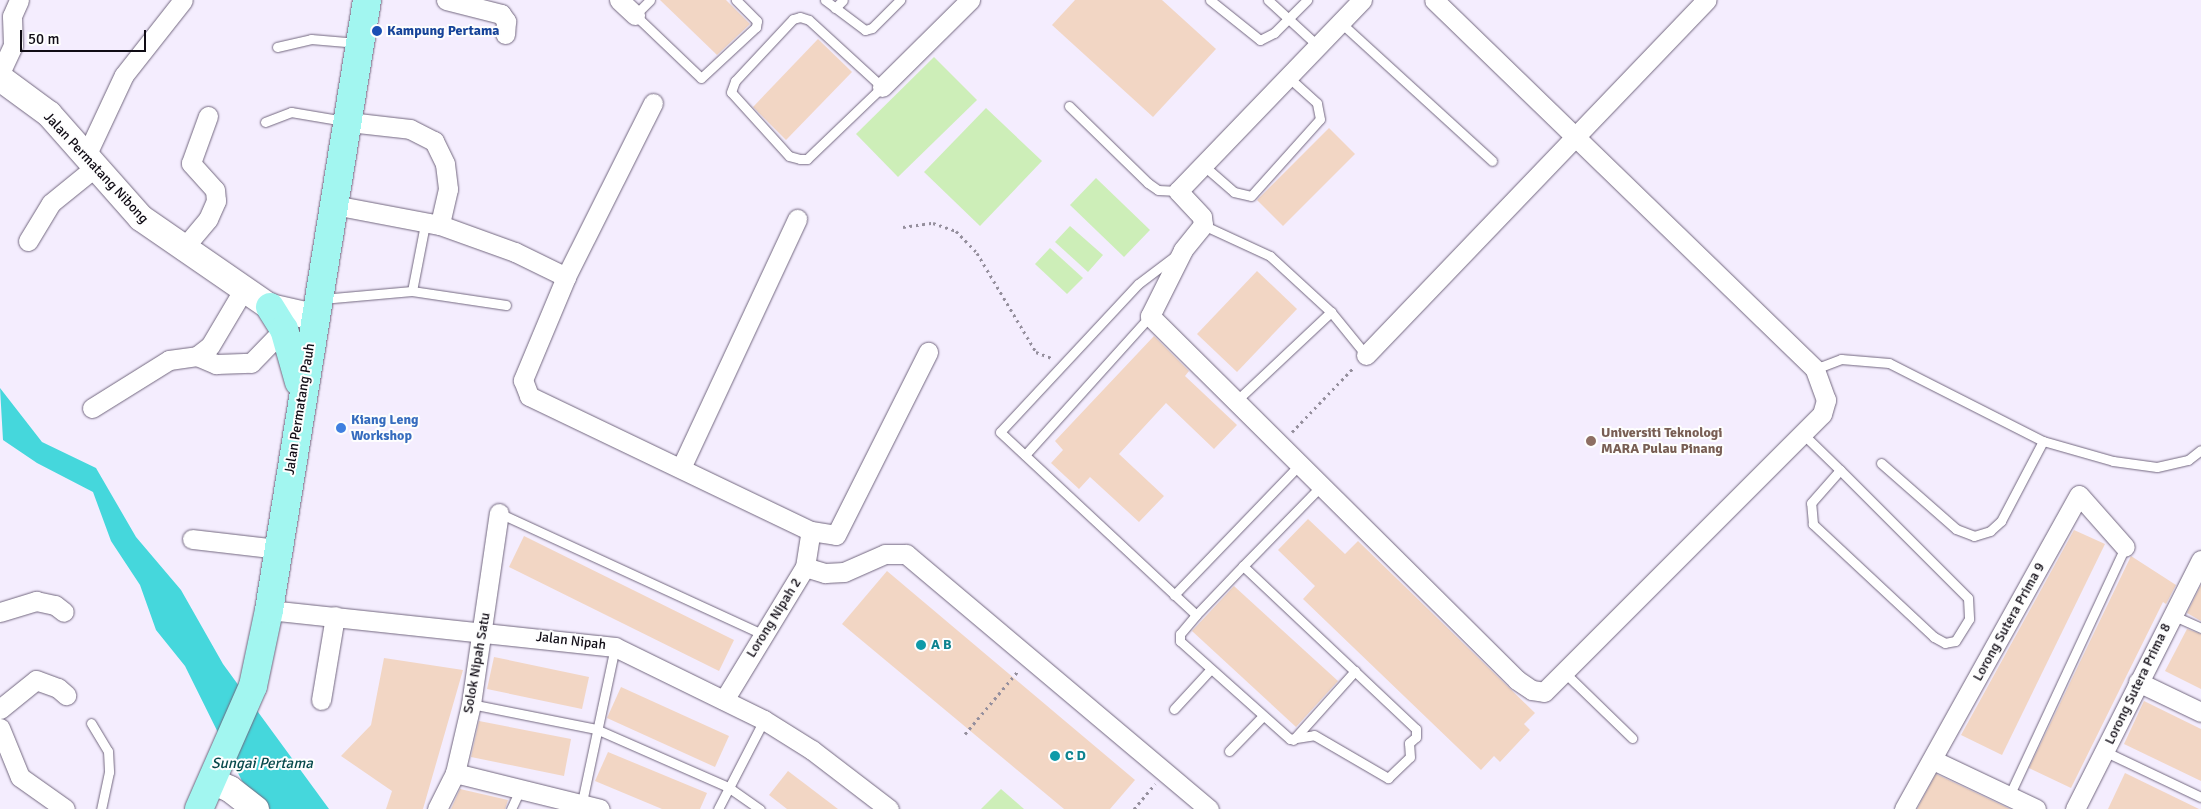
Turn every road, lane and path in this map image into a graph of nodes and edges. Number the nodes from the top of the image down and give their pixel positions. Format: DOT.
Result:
graph roads {
  1 [pos="19,0"];
  2 [pos="183,0"];
  3 [pos="367,0"];
  4 [pos="446,0"];
  5 [pos="619,0"];
  6 [pos="650,0"];
  7 [pos="736,0"];
  8 [pos="825,0"];
  9 [pos="843,0"];
  10 [pos="900,0"];
  11 [pos="970,0"];
  12 [pos="1210,0"];
  13 [pos="1268,0"];
  14 [pos="1307,0"];
  15 [pos="1362,0"];
  16 [pos="1434,0"];
  17 [pos="1706,0"];
  18 [pos="835,8"];
  19 [pos="635,15"];
  20 [pos="1287,20"];
  21 [pos="1340,22"];
  22 [pos="505,34"];
  23 [pos="361,43"];
  24 [pos="1318,46"];
  25 [pos="277,47"];
  26 [pos="0,73"];
  27 [pos="1288,77"];
  28 [pos="0,78"];
  29 [pos="882,87"];
  30 [pos="653,103"];
  31 [pos="1069,106"];
  32 [pos="208,116"];
  33 [pos="264,122"];
  34 [pos="349,122"];
  35 [pos="1574,136"];
  36 [pos="90,162"];
  37 [pos="1492,162"];
  38 [pos="1203,165"];
  39 [pos="1178,191"];
  40 [pos="334,205"];
  41 [pos="797,219"];
  42 [pos="1203,224"];
  43 [pos="432,225"];
  44 [pos="903,227"];
  45 [pos="28,241"];
  46 [pos="182,250"];
  47 [pos="1182,250"];
  48 [pos="566,277"];
  49 [pos="245,287"];
  50 [pos="412,290"];
  51 [pos="506,304"];
  52 [pos="316,308"];
  53 [pos="1331,312"];
  54 [pos="1150,316"];
  55 [pos="277,318"];
  56 [pos="928,352"];
  57 [pos="1366,355"];
  58 [pos="197,356"];
  59 [pos="1062,361"];
  60 [pos="1815,369"];
  61 [pos="302,396"];
  62 [pos="1235,402"];
  63 [pos="92,408"];
  64 [pos="1801,433"];
  65 [pos="2043,441"];
  66 [pos="1280,446"];
  67 [pos="2201,450"];
  68 [pos="1025,455"];
  69 [pos="1880,463"];
  70 [pos="1299,465"];
  71 [pos="682,468"];
  72 [pos="1840,470"];
  73 [pos="1321,486"];
  74 [pos="499,513"];
  75 [pos="812,531"];
  76 [pos="192,539"];
  77 [pos="2125,547"];
  78 [pos="278,549"];
  79 [pos="2201,560"];
  80 [pos="1243,566"];
  81 [pos="806,567"];
  82 [pos="1174,595"];
  83 [pos="270,610"];
  84 [pos="0,612"];
  85 [pos="64,612"];
  86 [pos="1196,615"];
  87 [pos="2172,615"];
  88 [pos="335,616"];
  89 [pos="2201,628"];
  90 [pos="485,630"];
  91 [pos="764,635"];
  92 [pos="615,647"];
  93 [pos="1030,657"];
  94 [pos="1210,670"];
  95 [pos="1355,671"];
  96 [pos="1564,672"];
  97 [pos="2138,682"];
  98 [pos="66,695"];
  99 [pos="321,700"];
  100 [pos="724,700"];
  101 [pos="471,704"];
  102 [pos="1174,709"];
  103 [pos="0,710"];
  104 [pos="2201,712"];
  105 [pos="1262,718"];
  106 [pos="764,720"];
  107 [pos="91,723"];
  108 [pos="0,728"];
  109 [pos="596,729"];
  110 [pos="965,734"];
  111 [pos="1632,738"];
  112 [pos="1292,740"];
  113 [pos="1229,751"];
  114 [pos="2104,751"];
  115 [pos="1933,760"];
  116 [pos="1164,772"];
  117 [pos="456,773"];
  118 [pos="212,781"];
  119 [pos="728,787"];
  120 [pos="522,788"];
  121 [pos="2009,796"];
  122 [pos="2201,797"];
  123 [pos="591,806"];
  124 [pos="65,809"];
  125 [pos="101,809"];
  126 [pos="199,809"];
  127 [pos="256,809"];
  128 [pos="437,809"];
  129 [pos="511,809"];
  130 [pos="718,809"];
  131 [pos="760,809"];
  132 [pos="889,809"];
  133 [pos="1134,809"];
  134 [pos="1209,809"];
  135 [pos="1904,809"];
  136 [pos="2036,809"];
  137 [pos="2075,809"];
  1 -- 26 [label="street"];
  2 -- 36 [label="street"];
  3 -- 23 [label="main road, Jalan Permatang Pauh"];
  4 -- 22 [label="street"];
  5 -- 19 [label="street"];
  6 -- 19 [label="lane"];
  7 -- 19 [label="lane"];
  8 -- 18 [label="lane"];
  9 -- 18 [label="lane"];
  10 -- 18 [label="lane"];
  11 -- 29 [label="street"];
  12 -- 20 [label="lane"];
  13 -- 20 [label="lane"];
  14 -- 20 [label="lane"];
  15 -- 21 [label="street"];
  16 -- 35 [label="street"];
  17 -- 35 [label="street"];
  20 -- 24 [label="lane"];
  21 -- 24 [label="street"];
  21 -- 37 [label="lane"];
  23 -- 25 [label="lane"];
  23 -- 34 [label="main road, Jalan Permatang Pauh"];
  24 -- 27 [label="street"];
  27 -- 38 [label="street"];
  27 -- 38 [label="lane"];
  28 -- 36 [label="main road, Jalan Permatang Nibong"];
  29 -- 29 [label="lane"];
  30 -- 48 [label="street"];
  31 -- 39 [label="lane"];
  32 -- 46 [label="street"];
  33 -- 34 [label="lane"];
  34 -- 40 [label="main road, Jalan Permatang Pauh"];
  34 -- 43 [label="street"];
  35 -- 57 [label="street"];
  35 -- 60 [label="street"];
  36 -- 45 [label="street"];
  36 -- 46 [label="main road, Jalan Permatang Nibong"];
  38 -- 39 [label="street"];
  39 -- 42 [label="street"];
  40 -- 43 [label="street"];
  40 -- 52 [label="main road, Jalan Permatang Pauh"];
  41 -- 71 [label="street"];
  42 -- 47 [label="street"];
  42 -- 53 [label="lane"];
  43 -- 48 [label="street"];
  43 -- 50 [label="lane"];
  44 -- 59 [label="path"];
  46 -- 49 [label="main road, Jalan Permatang Nibong"];
  47 -- 54 [label="street"];
  47 -- 59 [label="lane"];
  48 -- 71 [label="street"];
  49 -- 52 [label="main road, Jalan Permatang Nibong"];
  49 -- 55 [label="main road, Jalan Permatang Nibong"];
  49 -- 58 [label="street"];
  50 -- 51 [label="lane"];
  50 -- 52 [label="lane"];
  52 -- 55 [label="main road, Jalan Permatang Nibong"];
  52 -- 61 [label="main road, Jalan Permatang Pauh"];
  53 -- 57 [label="lane"];
  53 -- 62 [label="lane"];
  54 -- 62 [label="street"];
  54 -- 68 [label="lane"];
  55 -- 58 [label="street"];
  55 -- 61 [label="main road"];
  56 -- 75 [label="street"];
  57 -- 66 [label="path"];
  58 -- 63 [label="street"];
  59 -- 68 [label="lane"];
  60 -- 64 [label="street"];
  60 -- 65 [label="lane"];
  61 -- 78 [label="main road, Jalan Permatang Pauh"];
  62 -- 66 [label="street"];
  64 -- 72 [label="lane"];
  64 -- 96 [label="street"];
  65 -- 67 [label="lane"];
  65 -- 69 [label="lane"];
  66 -- 70 [label="street"];
  68 -- 82 [label="lane"];
  70 -- 73 [label="street"];
  70 -- 82 [label="lane"];
  71 -- 75 [label="street"];
  72 -- 72 [label="lane"];
  73 -- 80 [label="lane"];
  73 -- 96 [label="street"];
  74 -- 90 [label="street, Solok Nipah Satu"];
  74 -- 91 [label="lane"];
  75 -- 81 [label="street, Lorong Nipah 2"];
  76 -- 78 [label="street"];
  77 -- 115 [label="street, Lorong Sutera Prima 9"];
  77 -- 121 [label="lane"];
  78 -- 83 [label="main road, Jalan Permatang Pauh"];
  79 -- 87 [label="street, Lorong Sutera Prima 8"];
  80 -- 86 [label="lane"];
  80 -- 95 [label="lane"];
  81 -- 91 [label="street, Lorong Nipah 2"];
  81 -- 93 [label="street"];
  82 -- 86 [label="lane"];
  83 -- 88 [label="street, Jalan Nipah"];
  83 -- 118 [label="main road, Jalan Permatang Pauh"];
  84 -- 85 [label="street"];
  86 -- 94 [label="lane"];
  87 -- 89 [label="lane"];
  87 -- 97 [label="street, Lorong Sutera Prima 8"];
  88 -- 90 [label="street, Jalan Nipah"];
  88 -- 99 [label="street"];
  90 -- 92 [label="street, Jalan Nipah"];
  90 -- 101 [label="street, Solok Nipah Satu"];
  91 -- 100 [label="street, Lorong Nipah 2"];
  92 -- 100 [label="street, Jalan Nipah"];
  92 -- 109 [label="lane"];
  93 -- 110 [label="path"];
  93 -- 116 [label="street"];
  94 -- 102 [label="lane"];
  94 -- 105 [label="lane"];
  95 -- 112 [label="lane"];
  95 -- 112 [label="lane"];
  96 -- 111 [label="lane"];
  97 -- 104 [label="street"];
  97 -- 114 [label="street, Lorong Sutera Prima 8"];
  98 -- 103 [label="street"];
  100 -- 106 [label="street, Jalan Nipah"];
  101 -- 109 [label="lane"];
  101 -- 117 [label="street, Solok Nipah Satu"];
  105 -- 112 [label="lane"];
  105 -- 113 [label="lane"];
  106 -- 119 [label="lane"];
  106 -- 132 [label="street, Jalan Nipah"];
  107 -- 125 [label="lane"];
  108 -- 124 [label="street"];
  109 -- 119 [label="lane"];
  109 -- 123 [label="lane"];
  114 -- 122 [label="lane"];
  114 -- 137 [label="street, Lorong Sutera Prima 8"];
  115 -- 121 [label="street"];
  115 -- 135 [label="street, Lorong Sutera Prima 9"];
  116 -- 133 [label="path"];
  116 -- 134 [label="street"];
  117 -- 120 [label="street"];
  117 -- 128 [label="street, Solok Nipah Satu"];
  118 -- 126 [label="main road, Jalan Permatang Pauh"];
  118 -- 127 [label="main road"];
  119 -- 130 [label="lane"];
  119 -- 131 [label="lane"];
  120 -- 123 [label="street"];
  120 -- 129 [label="lane"];
  121 -- 136 [label="street"];
}
